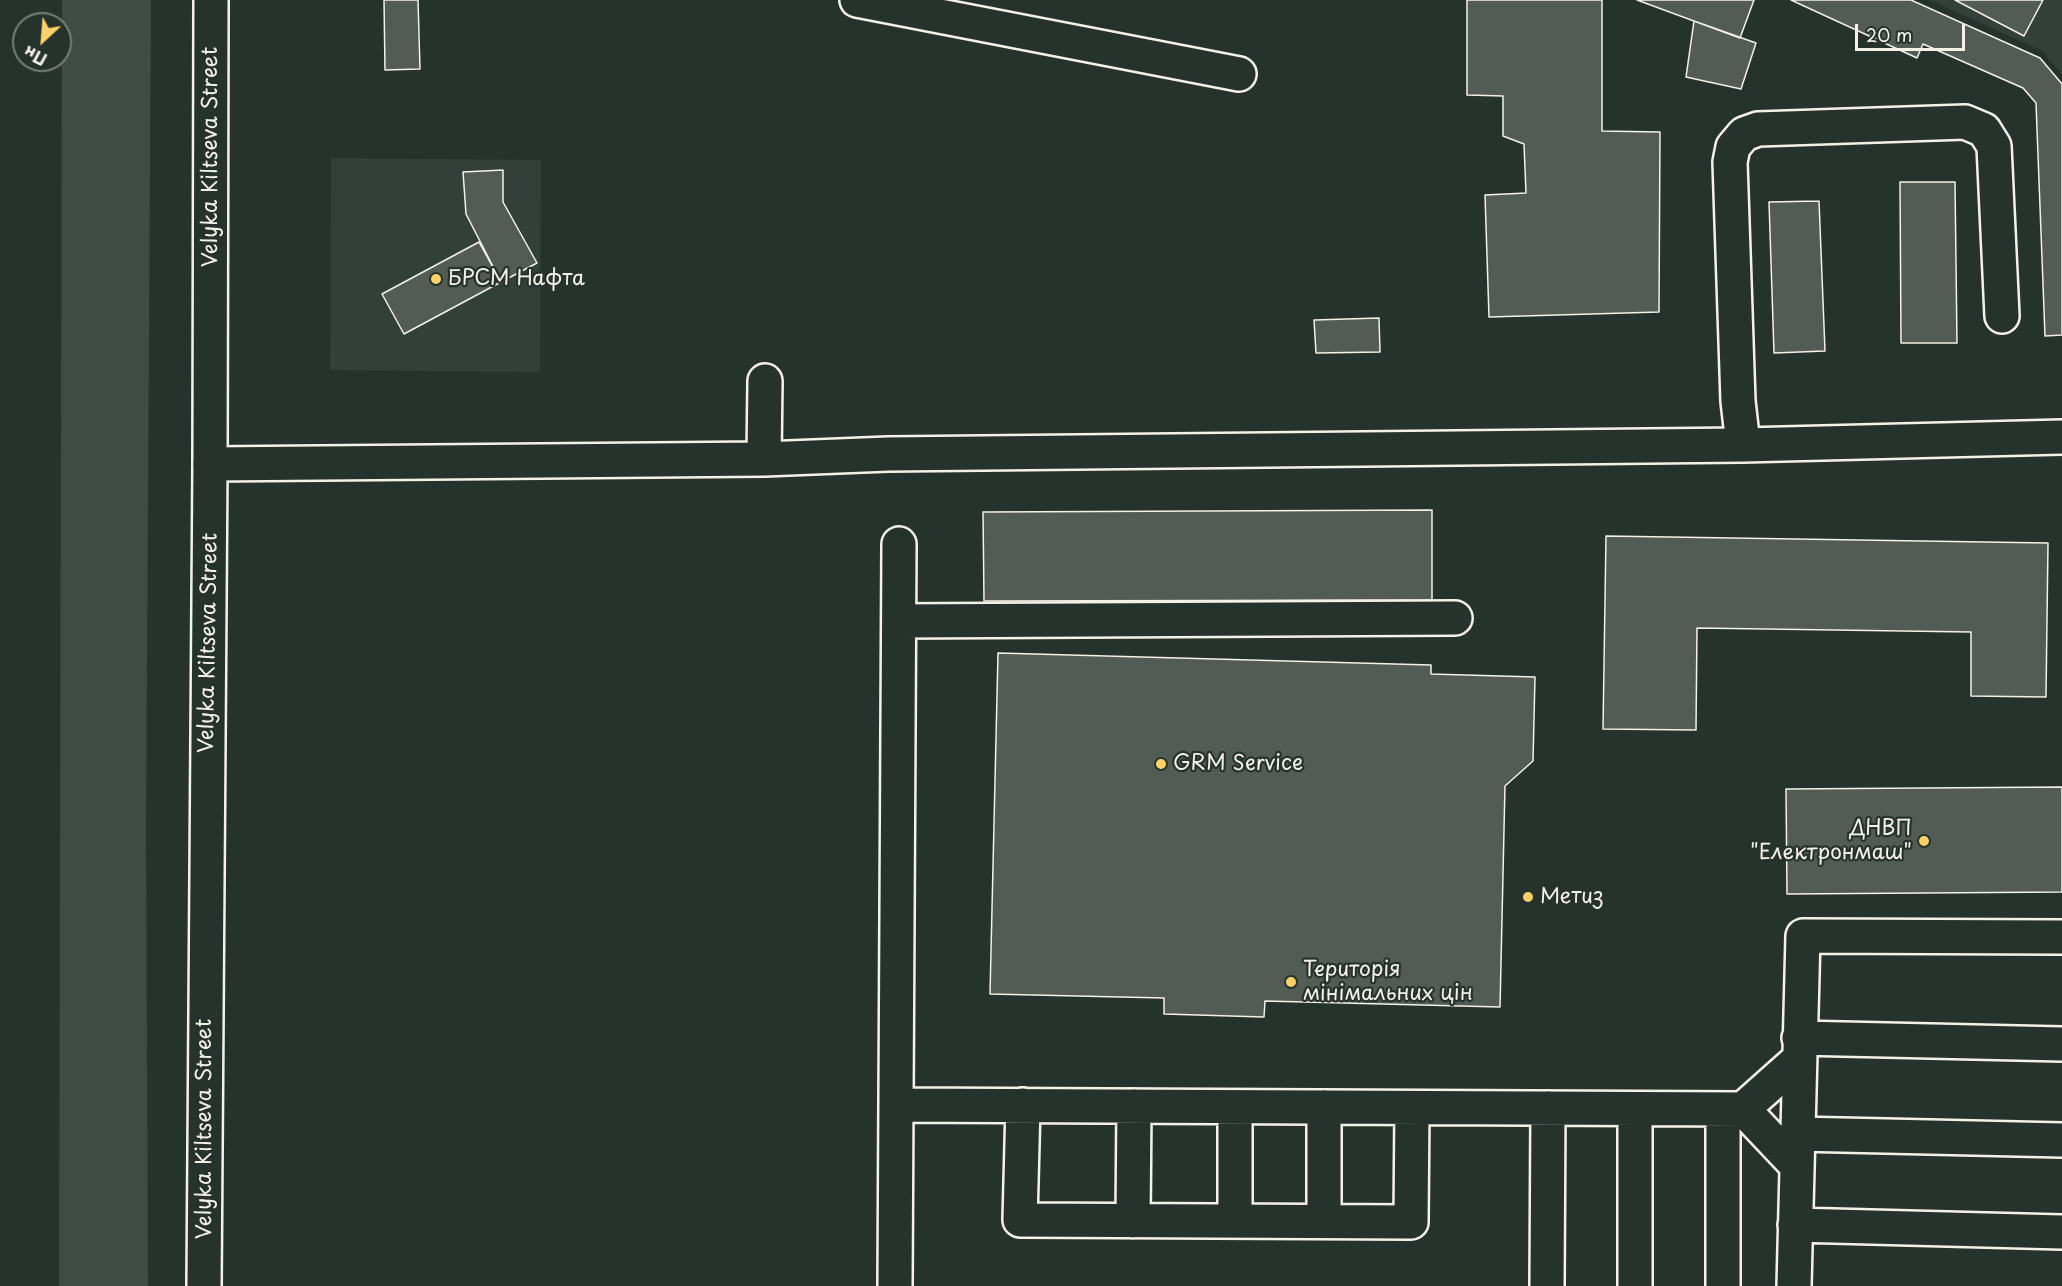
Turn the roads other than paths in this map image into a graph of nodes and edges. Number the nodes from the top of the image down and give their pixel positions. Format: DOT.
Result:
graph roads {
  1 [pos="211,0"];
  2 [pos="857,0"];
  3 [pos="1239,74"];
  4 [pos="2002,316"];
  5 [pos="765,381"];
  6 [pos="2062,436"];
  7 [pos="1743,445"];
  8 [pos="764,459"];
  9 [pos="210,464"];
  10 [pos="899,544"];
  11 [pos="1455,618"];
  12 [pos="899,621"];
  13 [pos="2062,937"];
  14 [pos="2062,1044"];
  15 [pos="1799,1049"];
  16 [pos="896,1105"];
  17 [pos="1023,1105"];
  18 [pos="1134,1106"];
  19 [pos="1235,1107"];
  20 [pos="1324,1107"];
  21 [pos="1412,1108"];
  22 [pos="1548,1108"];
  23 [pos="1635,1109"];
  24 [pos="1733,1109"];
  25 [pos="2062,1140"];
  26 [pos="1796,1150"];
  27 [pos="1134,1221"];
  28 [pos="1235,1221"];
  29 [pos="1324,1221"];
  30 [pos="1795,1225"];
  31 [pos="2062,1232"];
  32 [pos="206,1284"];
  33 [pos="895,1286"];
  34 [pos="1547,1286"];
  35 [pos="1635,1286"];
  36 [pos="1723,1286"];
  37 [pos="1794,1286"];
  1 -- 9 [label="main road, Velyka Kiltseva Street"];
  2 -- 3 [label="main road"];
  4 -- 7 [label="main road"];
  5 -- 8 [label="main road"];
  6 -- 7 [label="main road"];
  7 -- 8 [label="main road"];
  8 -- 9 [label="main road"];
  9 -- 32 [label="main road, Velyka Kiltseva Street"];
  10 -- 12 [label="main road"];
  11 -- 12 [label="main road"];
  12 -- 16 [label="main road"];
  13 -- 15 [label="main road"];
  14 -- 15 [label="main road"];
  15 -- 24 [label="main road"];
  15 -- 26 [label="main road"];
  16 -- 17 [label="main road"];
  16 -- 33 [label="main road"];
  17 -- 18 [label="main road"];
  17 -- 27 [label="main road"];
  18 -- 19 [label="main road"];
  18 -- 27 [label="main road"];
  19 -- 20 [label="main road"];
  19 -- 28 [label="main road"];
  20 -- 21 [label="main road"];
  20 -- 29 [label="main road"];
  21 -- 22 [label="main road"];
  21 -- 29 [label="main road"];
  22 -- 23 [label="main road"];
  22 -- 34 [label="main road"];
  23 -- 24 [label="main road"];
  23 -- 35 [label="main road"];
  24 -- 26 [label="main road"];
  24 -- 36 [label="main road"];
  25 -- 26 [label="main road"];
  26 -- 30 [label="main road"];
  27 -- 28 [label="main road"];
  28 -- 29 [label="main road"];
  30 -- 31 [label="main road"];
  30 -- 37 [label="main road"];
}
